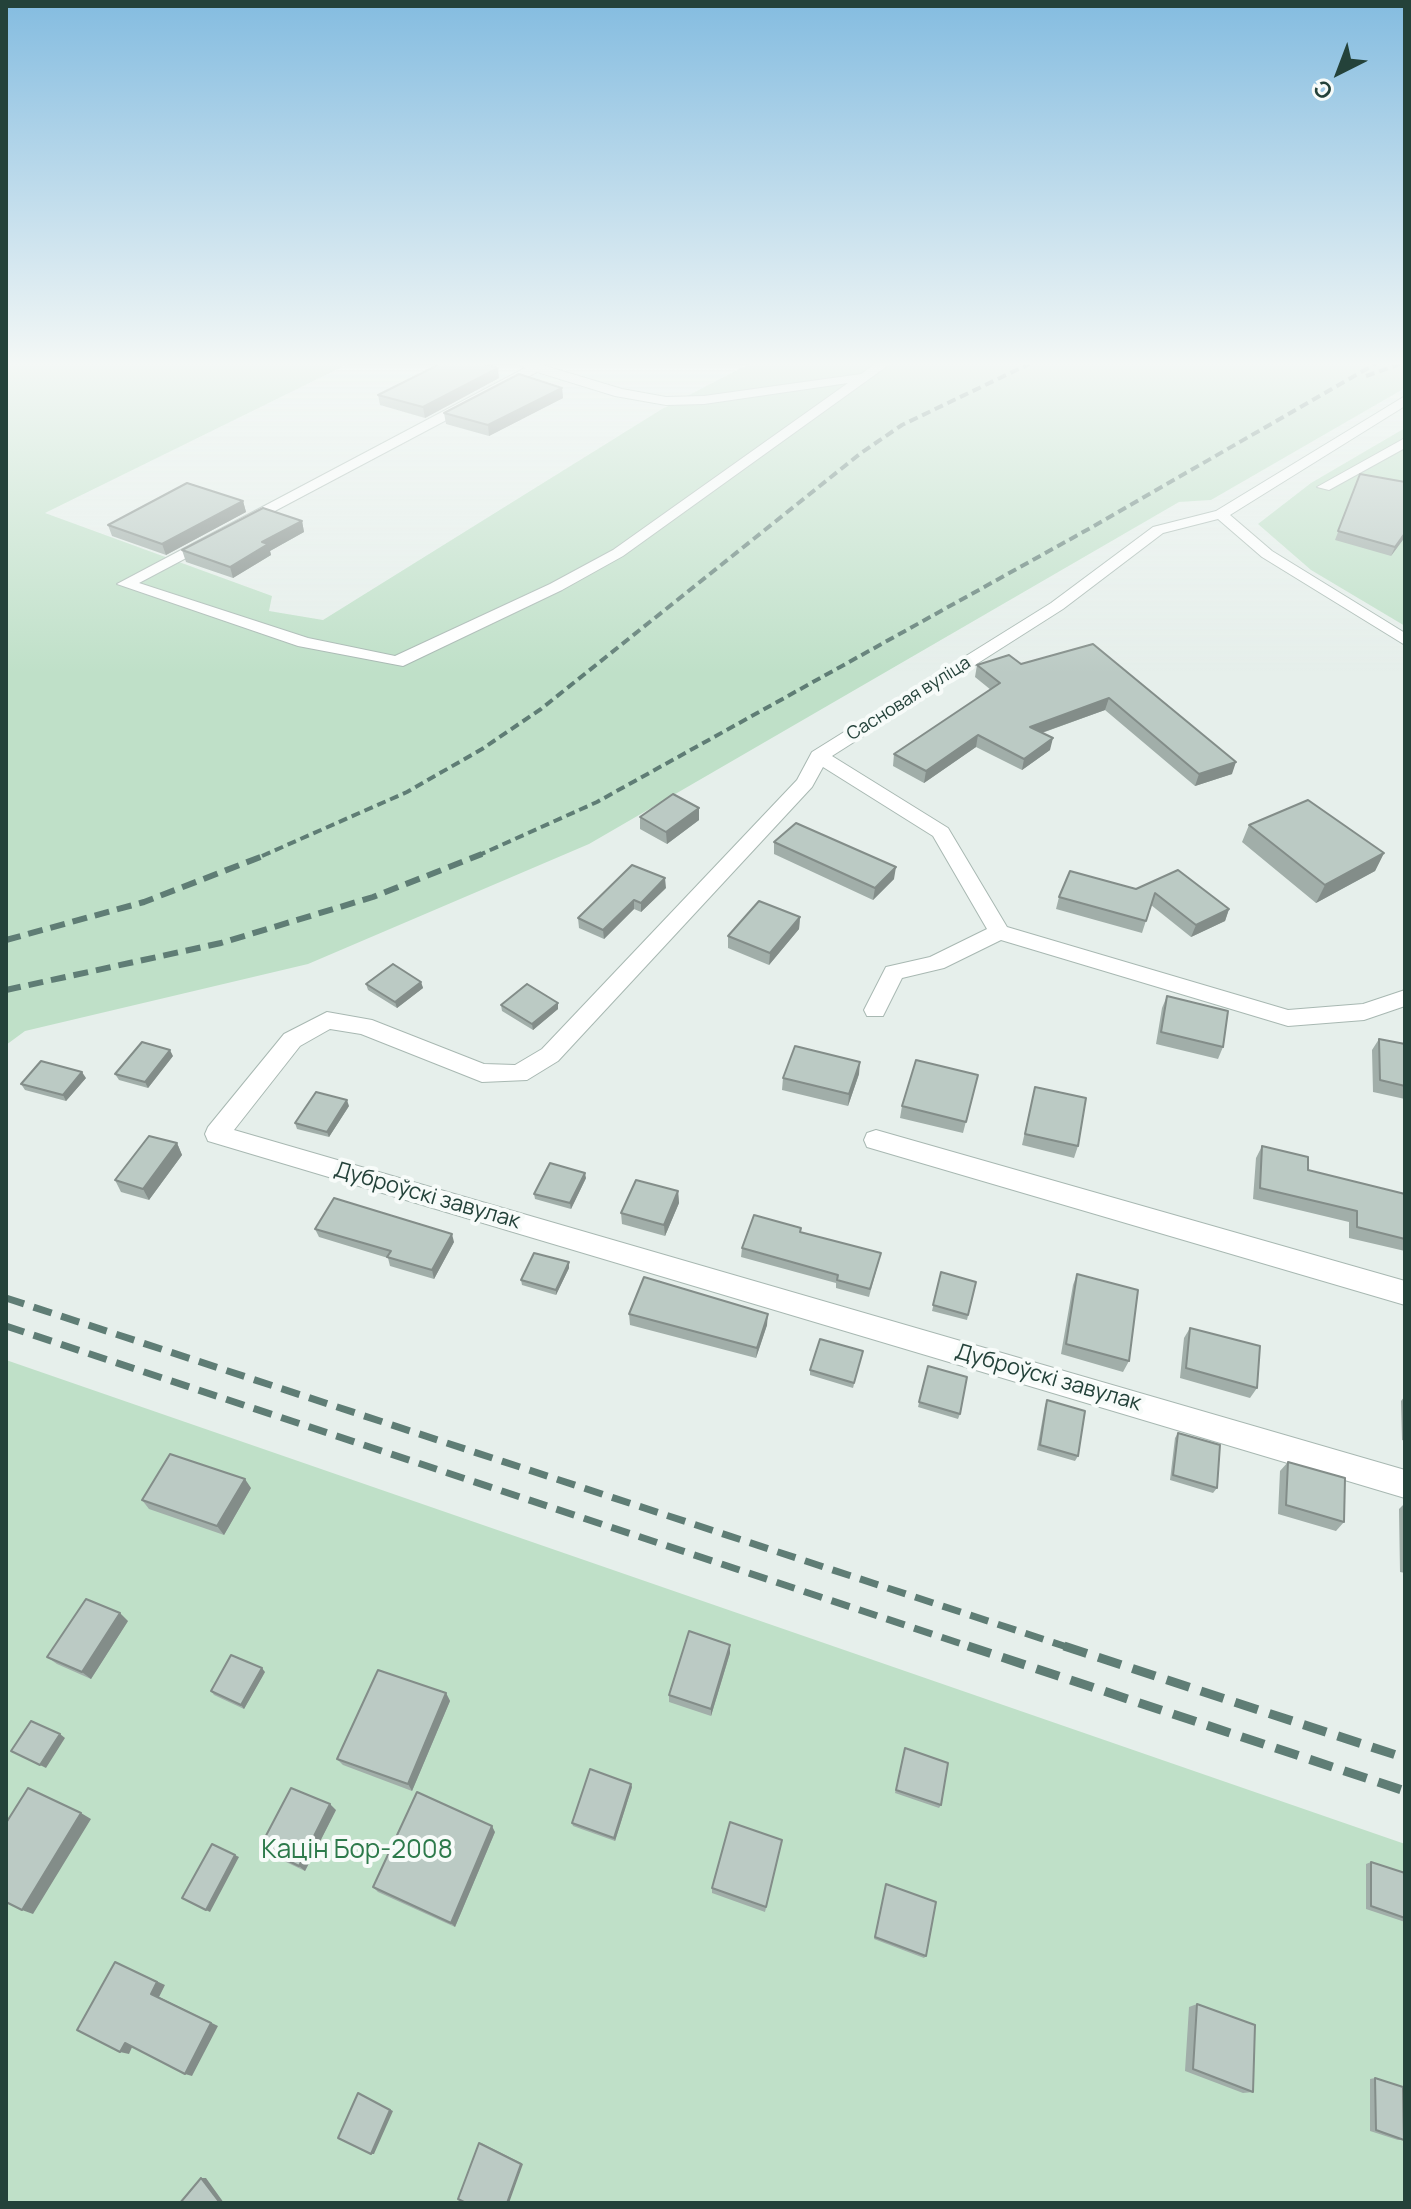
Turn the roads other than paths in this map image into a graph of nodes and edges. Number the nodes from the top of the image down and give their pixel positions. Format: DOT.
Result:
graph roads {
  1 [pos="342,467"];
  2 [pos="740,467"];
  3 [pos="1297,467"];
  4 [pos="1360,467"];
  5 [pos="1324,487"];
  6 [pos="1221,514"];
  7 [pos="1405,640"];
  8 [pos="819,756"];
  9 [pos="999,932"];
  10 [pos="1405,998"];
  11 [pos="875,1010"];
  12 [pos="876,1140"];
  13 [pos="1405,1293"];
  14 [pos="1405,1484"];
  1 -- 2 [label="street"];
  3 -- 6 [label="street, Сасновая вуліца"];
  4 -- 5 [label="street"];
  6 -- 7 [label="street"];
  6 -- 8 [label="street, Сасновая вуліца"];
  8 -- 9 [label="street, Сасновая вуліца"];
  8 -- 14 [label="street, Дуброўскі завулак"];
  9 -- 10 [label="street"];
  9 -- 11 [label="street"];
  12 -- 13 [label="street"];
}
